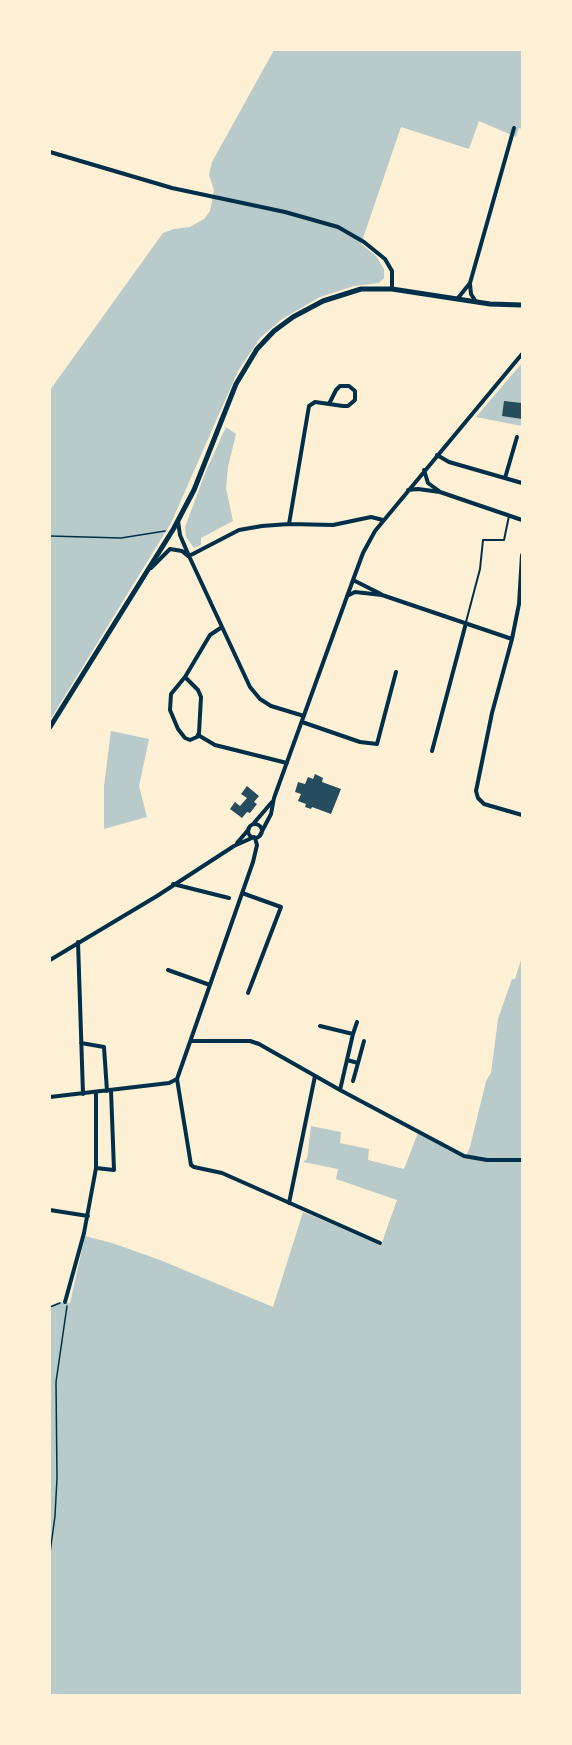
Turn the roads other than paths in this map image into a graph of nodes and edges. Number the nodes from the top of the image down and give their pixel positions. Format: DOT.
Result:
graph roads {
  1 [pos="514,128"];
  2 [pos="50,152"];
  3 [pos="470,283"];
  4 [pos="392,289"];
  5 [pos="458,298"];
  6 [pos="476,302"];
  7 [pos="522,303"];
  8 [pos="522,354"];
  9 [pos="329,404"];
  10 [pos="517,438"];
  11 [pos="437,455"];
  12 [pos="424,470"];
  13 [pos="505,478"];
  14 [pos="522,483"];
  15 [pos="407,490"];
  16 [pos="440,492"];
  17 [pos="509,516"];
  18 [pos="178,520"];
  19 [pos="382,520"];
  20 [pos="522,520"];
  21 [pos="289,524"];
  22 [pos="522,555"];
  23 [pos="189,556"];
  24 [pos="150,568"];
  25 [pos="353,580"];
  26 [pos="382,595"];
  27 [pos="347,596"];
  28 [pos="466,623"];
  29 [pos="222,627"];
  30 [pos="512,639"];
  31 [pos="396,672"];
  32 [pos="185,677"];
  33 [pos="303,719"];
  34 [pos="50,728"];
  35 [pos="198,735"];
  36 [pos="432,751"];
  37 [pos="287,763"];
  38 [pos="274,798"];
  39 [pos="522,815"];
  40 [pos="250,827"];
  41 [pos="261,835"];
  42 [pos="254,837"];
  43 [pos="234,846"];
  44 [pos="172,884"];
  45 [pos="242,893"];
  46 [pos="229,898"];
  47 [pos="78,942"];
  48 [pos="50,960"];
  49 [pos="168,970"];
  50 [pos="210,985"];
  51 [pos="249,993"];
  52 [pos="357,1022"];
  53 [pos="320,1026"];
  54 [pos="353,1034"];
  55 [pos="191,1041"];
  56 [pos="364,1041"];
  57 [pos="81,1043"];
  58 [pos="347,1060"];
  59 [pos="358,1063"];
  60 [pos="315,1076"];
  61 [pos="177,1079"];
  62 [pos="353,1081"];
  63 [pos="109,1090"];
  64 [pos="340,1090"];
  65 [pos="96,1092"];
  66 [pos="83,1094"];
  67 [pos="50,1097"];
  68 [pos="522,1160"];
  69 [pos="96,1168"];
  70 [pos="289,1203"];
  71 [pos="50,1210"];
  72 [pos="88,1216"];
  73 [pos="380,1243"];
  74 [pos="65,1302"];
  1 -- 3 [label="street"];
  2 -- 4 [label="street"];
  3 -- 5 [label="street"];
  3 -- 6 [label="street"];
  4 -- 5 [label="street"];
  4 -- 18 [label="street"];
  5 -- 6 [label="street"];
  6 -- 7 [label="street"];
  8 -- 11 [label="street"];
  9 -- 9 [label="street"];
  9 -- 21 [label="street"];
  10 -- 13 [label="street"];
  11 -- 12 [label="street"];
  11 -- 13 [label="street"];
  12 -- 15 [label="street"];
  12 -- 16 [label="street"];
  13 -- 14 [label="street"];
  15 -- 16 [label="street"];
  15 -- 19 [label="street"];
  16 -- 17 [label="street"];
  17 -- 20 [label="street"];
  17 -- 28 [label="lane"];
  18 -- 23 [label="street"];
  18 -- 24 [label="street"];
  19 -- 21 [label="street"];
  19 -- 25 [label="street"];
  21 -- 23 [label="street"];
  22 -- 30 [label="street"];
  23 -- 24 [label="street"];
  23 -- 29 [label="street"];
  24 -- 34 [label="street"];
  25 -- 26 [label="street"];
  25 -- 27 [label="street"];
  26 -- 27 [label="street"];
  26 -- 28 [label="street"];
  27 -- 33 [label="street"];
  28 -- 30 [label="street"];
  28 -- 36 [label="street"];
  29 -- 32 [label="street"];
  29 -- 33 [label="street"];
  30 -- 39 [label="street"];
  31 -- 33 [label="street"];
  32 -- 35 [label="street"];
  32 -- 35 [label="street"];
  33 -- 37 [label="street"];
  35 -- 37 [label="street"];
  37 -- 38 [label="street"];
  38 -- 40 [label="street"];
  38 -- 41 [label="street"];
  40 -- 41 [label="street"];
  40 -- 42 [label="street"];
  40 -- 43 [label="street"];
  41 -- 42 [label="street"];
  42 -- 43 [label="street"];
  42 -- 45 [label="street"];
  43 -- 44 [label="street"];
  44 -- 46 [label="street"];
  44 -- 47 [label="street"];
  45 -- 50 [label="street"];
  45 -- 51 [label="street"];
  47 -- 48 [label="street"];
  47 -- 57 [label="street"];
  49 -- 50 [label="street"];
  50 -- 55 [label="street"];
  52 -- 54 [label="street"];
  53 -- 54 [label="street"];
  54 -- 58 [label="street"];
  55 -- 60 [label="street"];
  55 -- 61 [label="street"];
  56 -- 59 [label="street"];
  57 -- 63 [label="street"];
  57 -- 66 [label="street"];
  58 -- 59 [label="street"];
  58 -- 64 [label="street"];
  59 -- 62 [label="street"];
  60 -- 64 [label="street"];
  60 -- 70 [label="street"];
  61 -- 63 [label="street"];
  61 -- 70 [label="street"];
  63 -- 65 [label="street"];
  63 -- 69 [label="street"];
  64 -- 68 [label="street"];
  65 -- 66 [label="street"];
  65 -- 69 [label="street"];
  66 -- 67 [label="street"];
  69 -- 72 [label="street"];
  70 -- 73 [label="street"];
  71 -- 72 [label="street"];
  72 -- 74 [label="street"];
}
